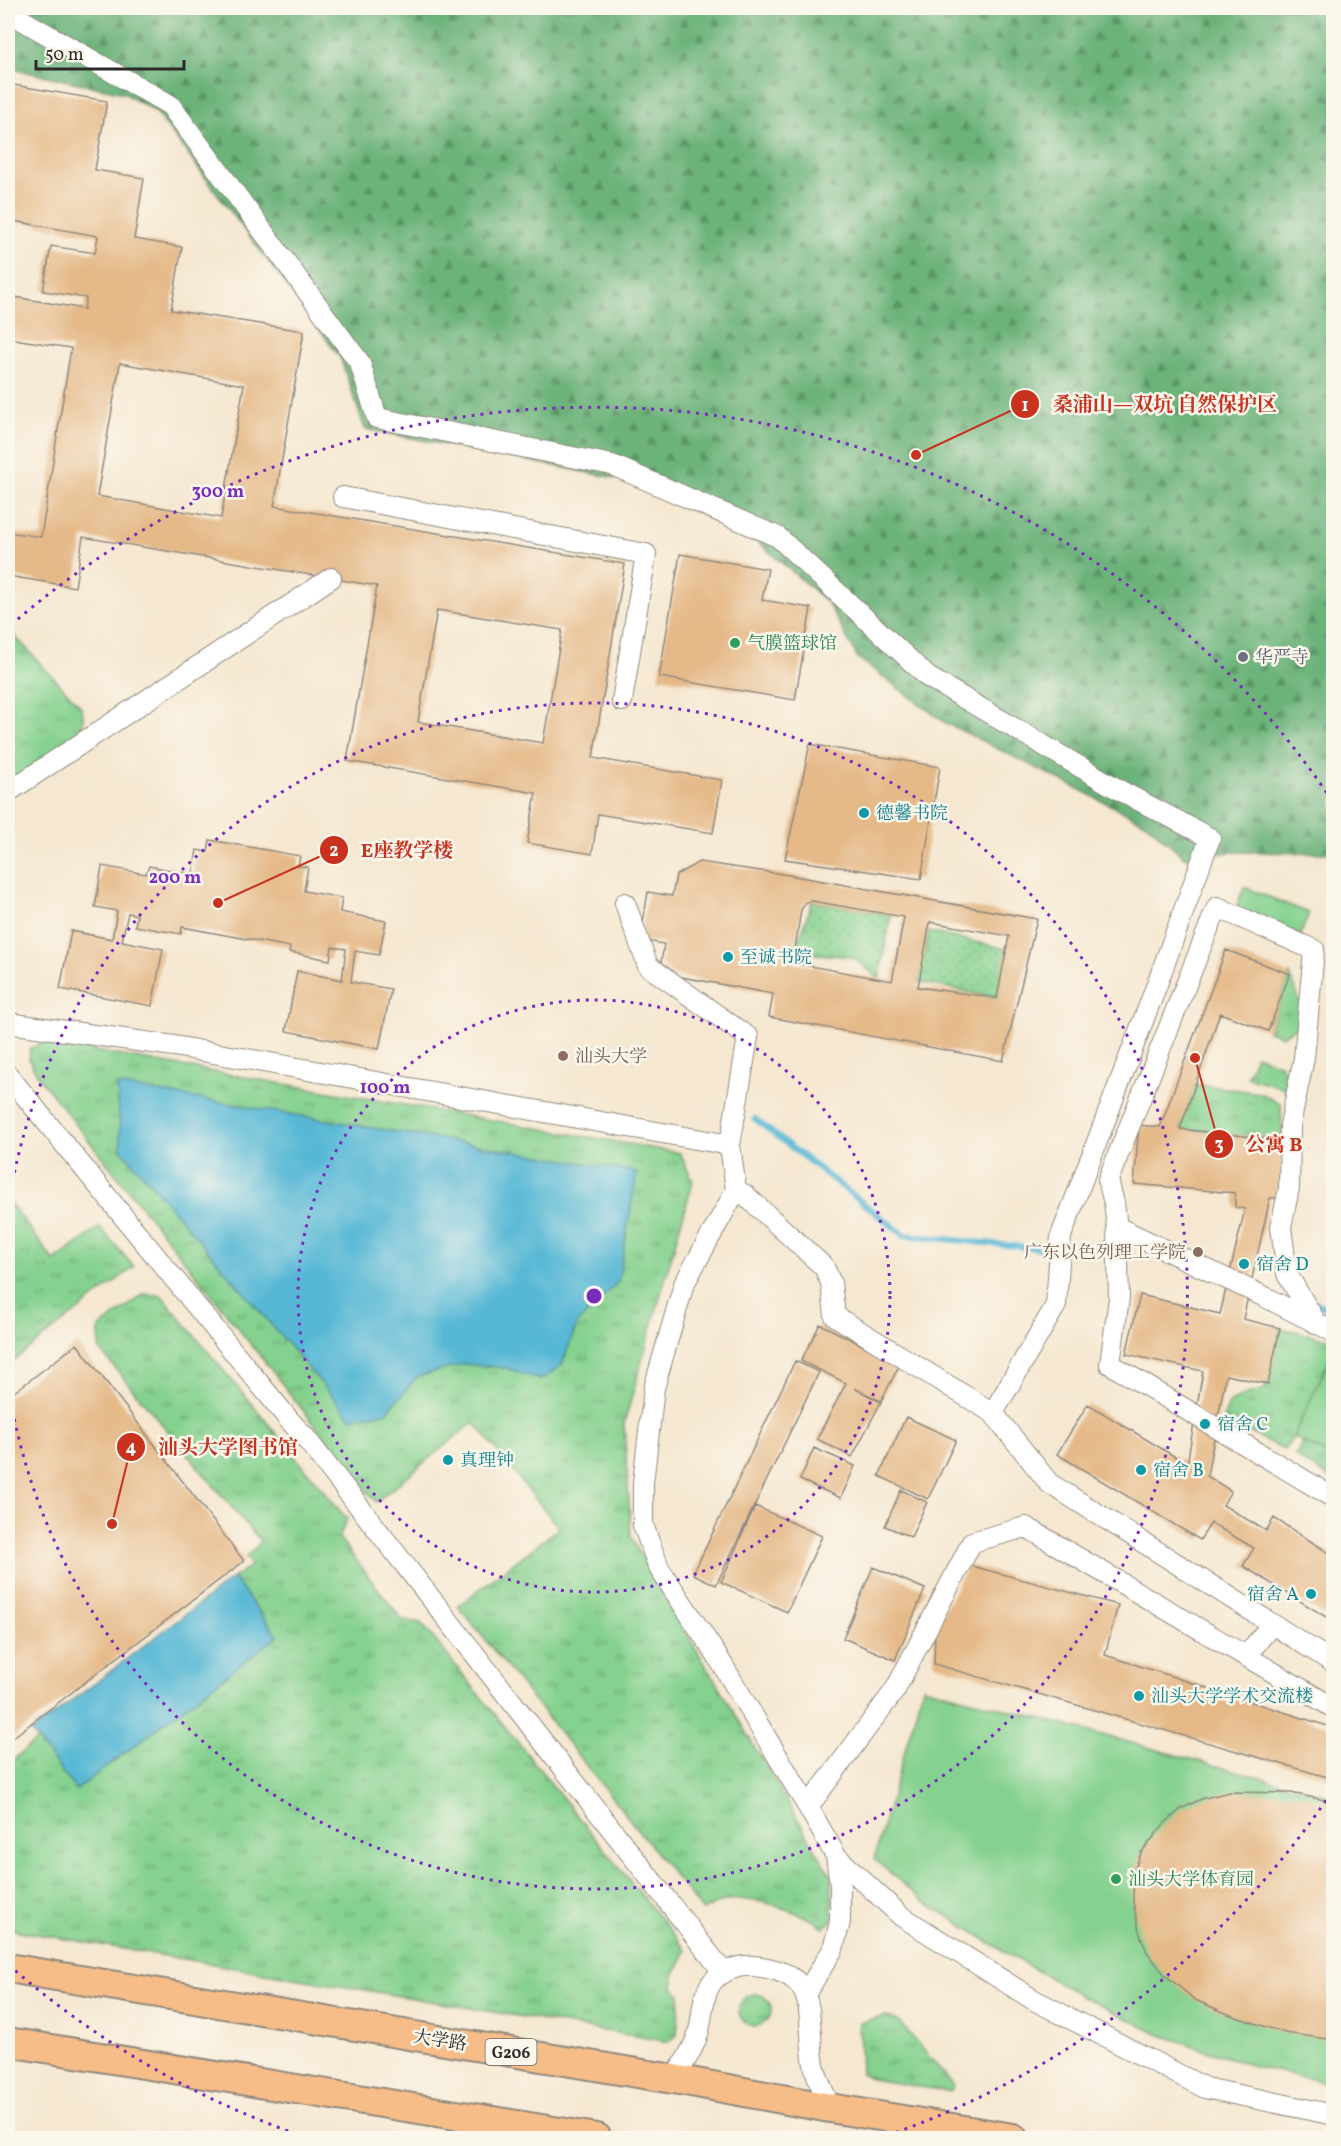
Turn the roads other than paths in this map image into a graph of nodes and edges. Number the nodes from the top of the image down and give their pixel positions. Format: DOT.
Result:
graph roads {
  1 [pos="8,12"];
  2 [pos="343,497"];
  3 [pos="331,578"];
  4 [pos="622,701"];
  5 [pos="8,792"];
  6 [pos="625,903"];
  7 [pos="8,1023"];
  8 [pos="8,1075"];
  9 [pos="730,1145"];
  10 [pos="736,1190"];
  11 [pos="1117,1227"];
  12 [pos="1325,1328"];
  13 [pos="993,1413"];
  14 [pos="1334,1497"];
  15 [pos="1272,1624"];
  16 [pos="1246,1656"];
  17 [pos="1334,1663"];
  18 [pos="1334,1708"];
  19 [pos="808,1807"];
  20 [pos="836,1856"];
  21 [pos="8,1968"];
  22 [pos="724,1973"];
  23 [pos="806,1993"];
  24 [pos="8,2042"];
  25 [pos="674,2079"];
  26 [pos="830,2108"];
  27 [pos="1334,2115"];
  28 [pos="597,2139"];
  29 [pos="1013,2139"];
  1 -- 13 [label="street"];
  2 -- 4 [label="street"];
  3 -- 5 [label="street"];
  6 -- 9 [label="street"];
  7 -- 9 [label="street"];
  8 -- 22 [label="street"];
  9 -- 10 [label="street"];
  10 -- 13 [label="street"];
  10 -- 19 [label="street"];
  11 -- 12 [label="street"];
  11 -- 12 [label="street"];
  11 -- 14 [label="street"];
  13 -- 15 [label="street"];
  15 -- 16 [label="street"];
  15 -- 17 [label="street"];
  16 -- 18 [label="street"];
  16 -- 19 [label="street"];
  19 -- 20 [label="street"];
  20 -- 23 [label="street"];
  20 -- 27 [label="street"];
  21 -- 25 [label="highway, 大学路 / G206"];
  22 -- 23 [label="street"];
  22 -- 25 [label="street"];
  23 -- 26 [label="street"];
  24 -- 28 [label="highway"];
  25 -- 26 [label="highway, 大学路 / G206"];
  26 -- 29 [label="highway, 大学路 / G206"];
}
